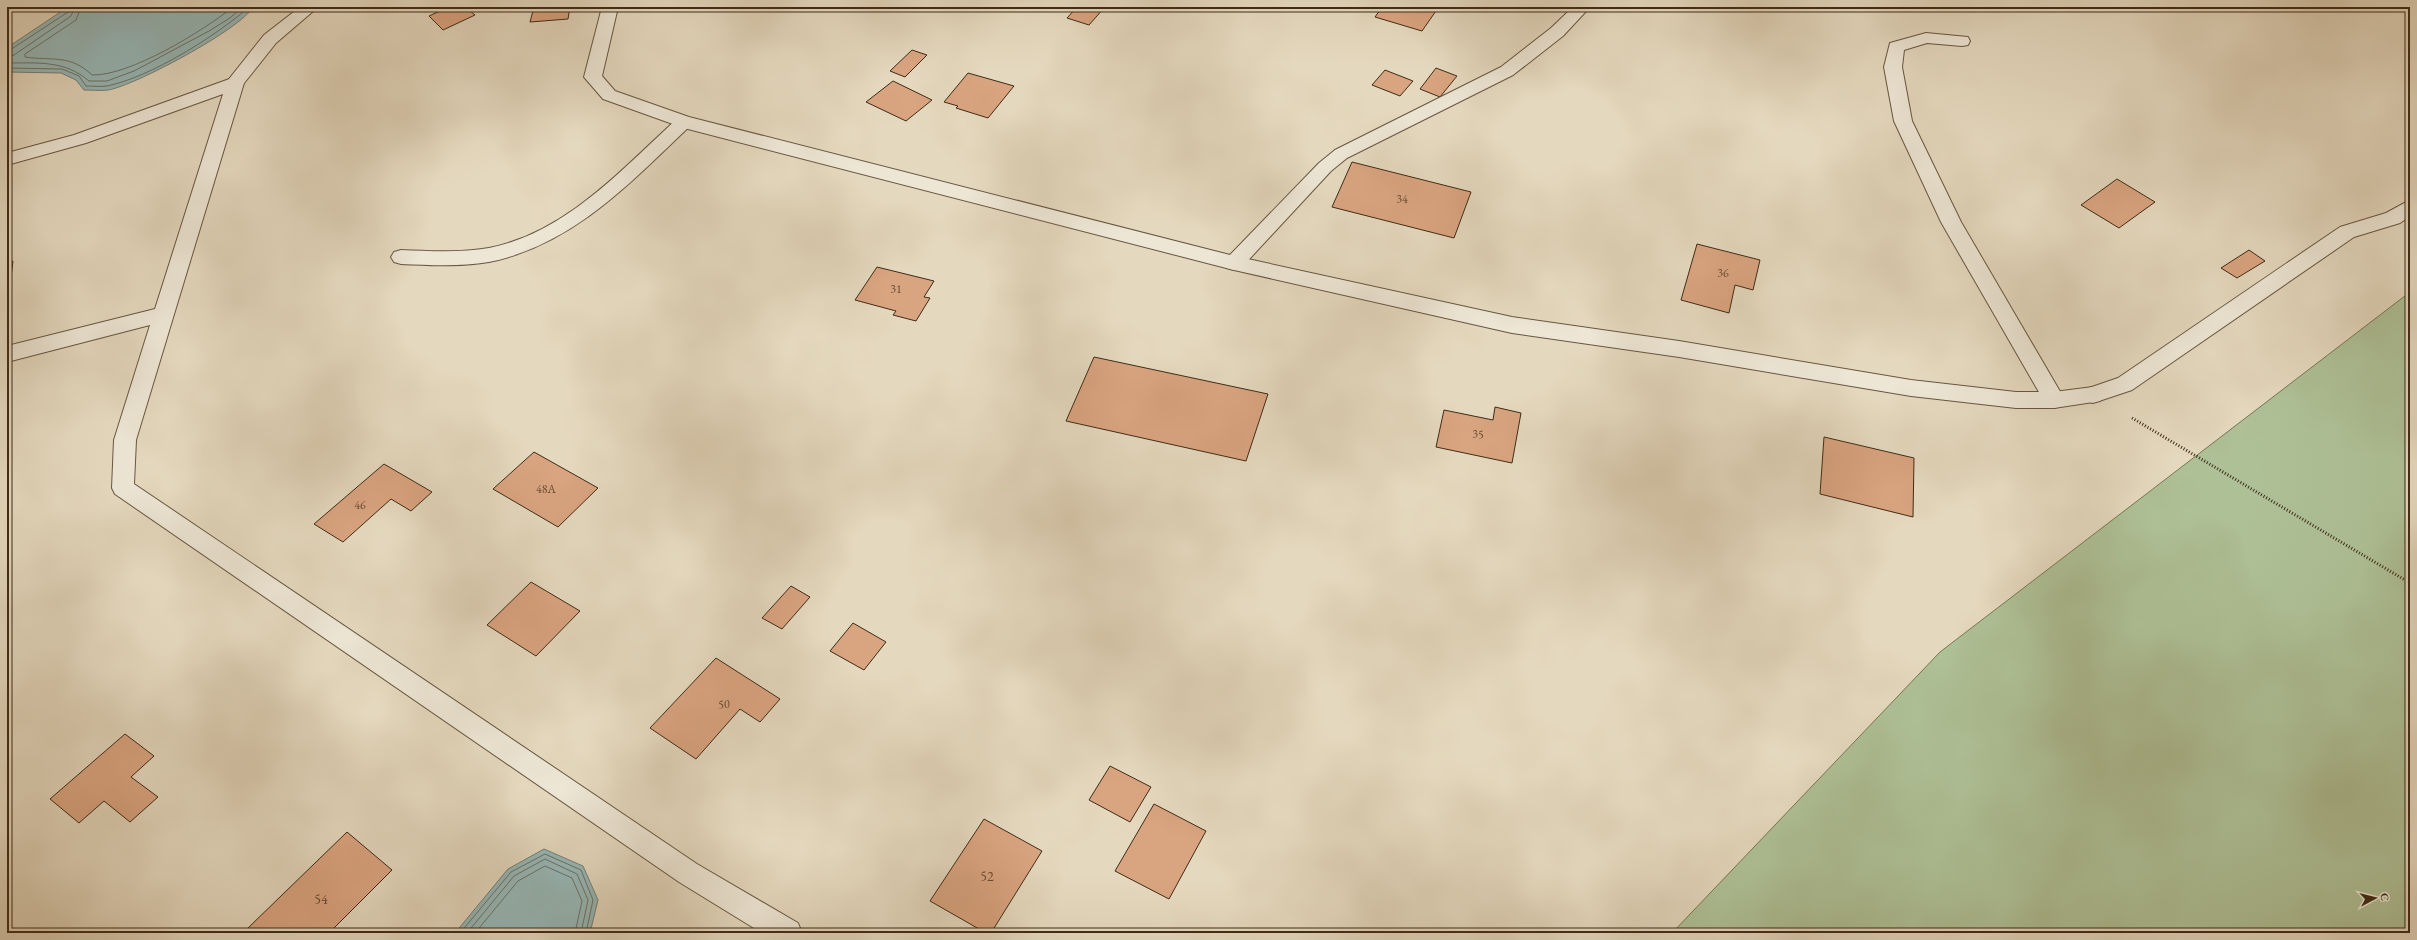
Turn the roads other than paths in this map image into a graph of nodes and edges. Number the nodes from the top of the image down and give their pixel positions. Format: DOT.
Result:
graph roads {
  1 [pos="310,7"];
  2 [pos="610,7"];
  3 [pos="1582,7"];
  4 [pos="1962,40"];
  5 [pos="235,83"];
  6 [pos="684,122"];
  7 [pos="7,159"];
  8 [pos="2410,207"];
  9 [pos="401,257"];
  10 [pos="1234,263"];
  11 [pos="162,315"];
  12 [pos="7,354"];
  13 [pos="2054,400"];
  14 [pos="788,933"];
  1 -- 5 [label="street"];
  2 -- 6 [label="street"];
  3 -- 10 [label="street"];
  4 -- 13 [label="street"];
  5 -- 7 [label="street"];
  5 -- 11 [label="street"];
  6 -- 9 [label="street"];
  6 -- 10 [label="street"];
  8 -- 13 [label="street"];
  10 -- 13 [label="street"];
  11 -- 12 [label="street"];
  11 -- 14 [label="street"];
}
